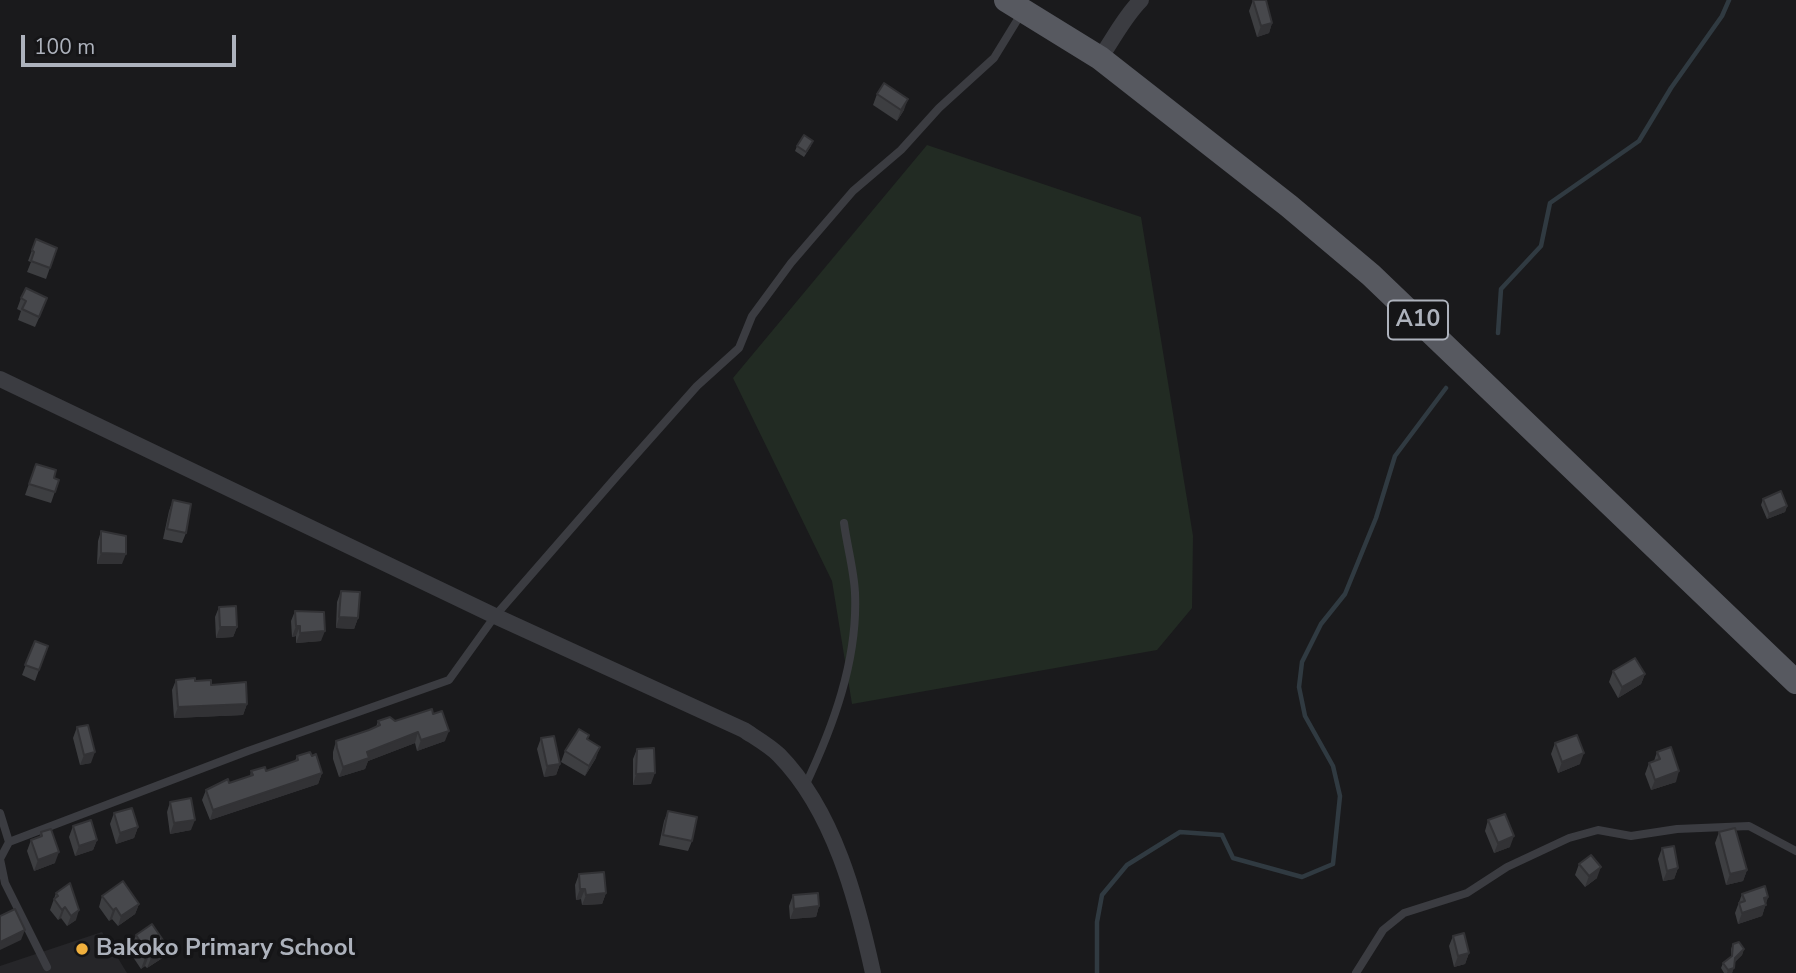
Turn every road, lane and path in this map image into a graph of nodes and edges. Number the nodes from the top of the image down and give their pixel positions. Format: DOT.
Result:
graph roads {
  1 [pos="1141,0"];
  2 [pos="1014,6"];
  3 [pos="1125,7"];
  4 [pos="1100,58"];
  5 [pos="0,379"];
  6 [pos="844,523"];
  7 [pos="495,617"];
  8 [pos="1796,682"];
  9 [pos="804,789"];
  10 [pos="0,813"];
  11 [pos="9,842"];
  12 [pos="1796,851"];
  13 [pos="0,859"];
  14 [pos="47,967"];
  15 [pos="873,973"];
  16 [pos="1356,973"];
  1 -- 3 [label="street"];
  2 -- 4 [label="main road, A10"];
  2 -- 7 [label="lane"];
  3 -- 4 [label="street"];
  4 -- 8 [label="main road, A10"];
  5 -- 7 [label="street"];
  6 -- 9 [label="lane"];
  7 -- 9 [label="street"];
  7 -- 11 [label="lane"];
  9 -- 15 [label="street"];
  10 -- 11 [label="lane"];
  11 -- 13 [label="lane"];
  12 -- 16 [label="lane"];
  13 -- 14 [label="lane"];
}
